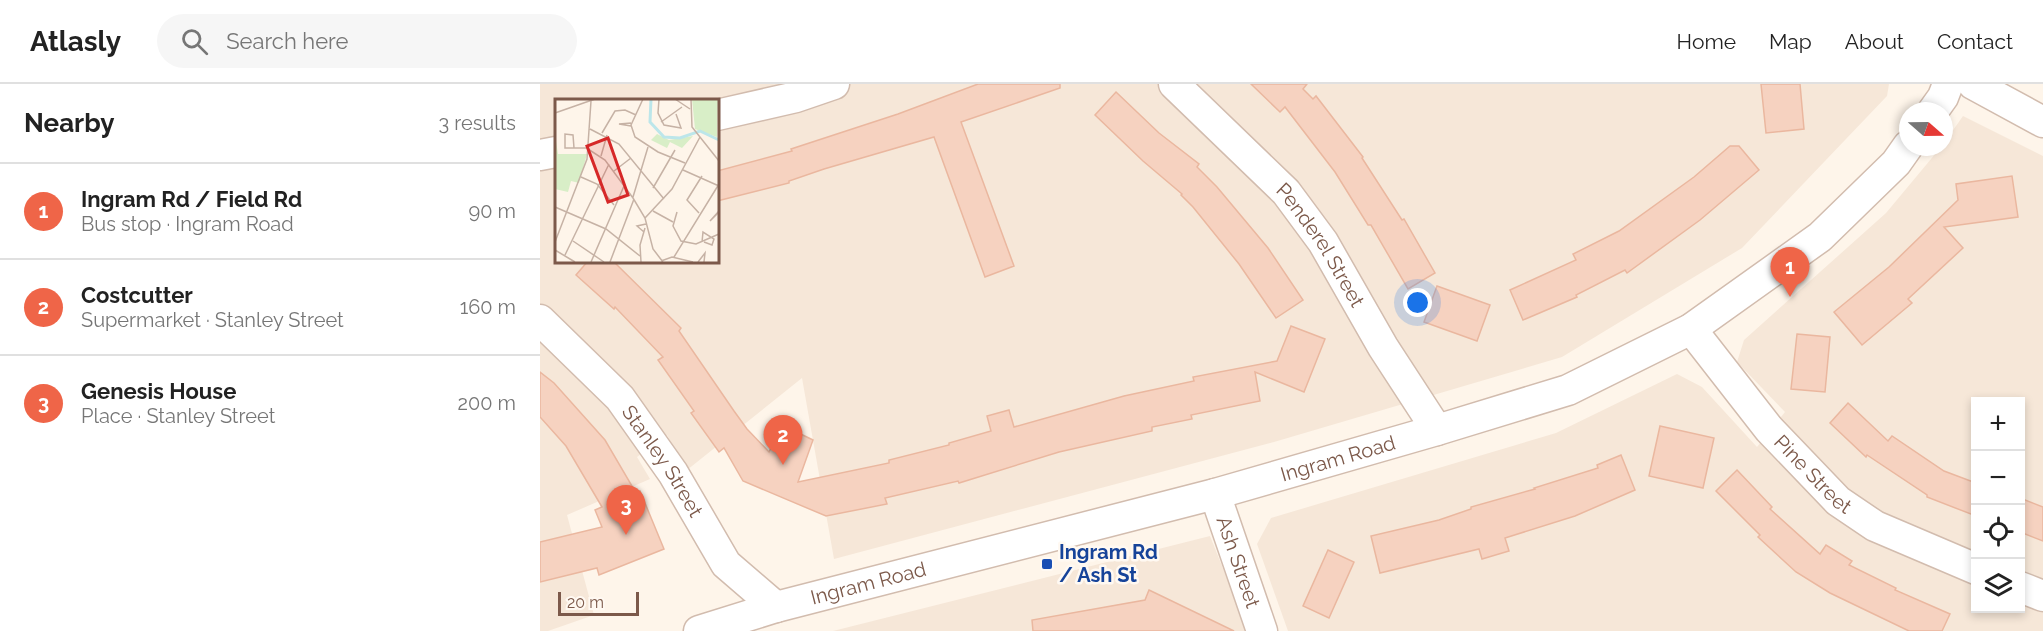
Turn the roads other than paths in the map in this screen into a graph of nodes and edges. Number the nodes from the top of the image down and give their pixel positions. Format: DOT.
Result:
graph roads {
  1 [pos="834,84"];
  2 [pos="1174,84"];
  3 [pos="1948,84"];
  4 [pos="1987,87"];
  5 [pos="1939,102"];
  6 [pos="718,115"];
  7 [pos="2043,122"];
  8 [pos="555,152"];
  9 [pos="540,155"];
  10 [pos="1901,156"];
  11 [pos="540,320"];
  12 [pos="1691,329"];
  13 [pos="1437,430"];
  14 [pos="1215,494"];
  15 [pos="1971,567"];
  16 [pos="2025,589"];
  17 [pos="2043,596"];
  18 [pos="777,608"];
  19 [pos="699,631"];
  20 [pos="1262,631"];
  1 -- 6 [label="street"];
  2 -- 13 [label="street, Penderel Street"];
  3 -- 5 [label="street"];
  4 -- 7 [label="street"];
  8 -- 9 [label="street"];
  10 -- 12 [label="street, Ingram Road"];
  11 -- 18 [label="street, Stanley Street"];
  12 -- 13 [label="street, Ingram Road"];
  12 -- 15 [label="street, Pine Street"];
  13 -- 14 [label="street, Ingram Road"];
  14 -- 18 [label="street, Ingram Road"];
  14 -- 20 [label="street, Ash Street"];
  16 -- 17 [label="street"];
  18 -- 19 [label="street, Ingram Road"];
}
